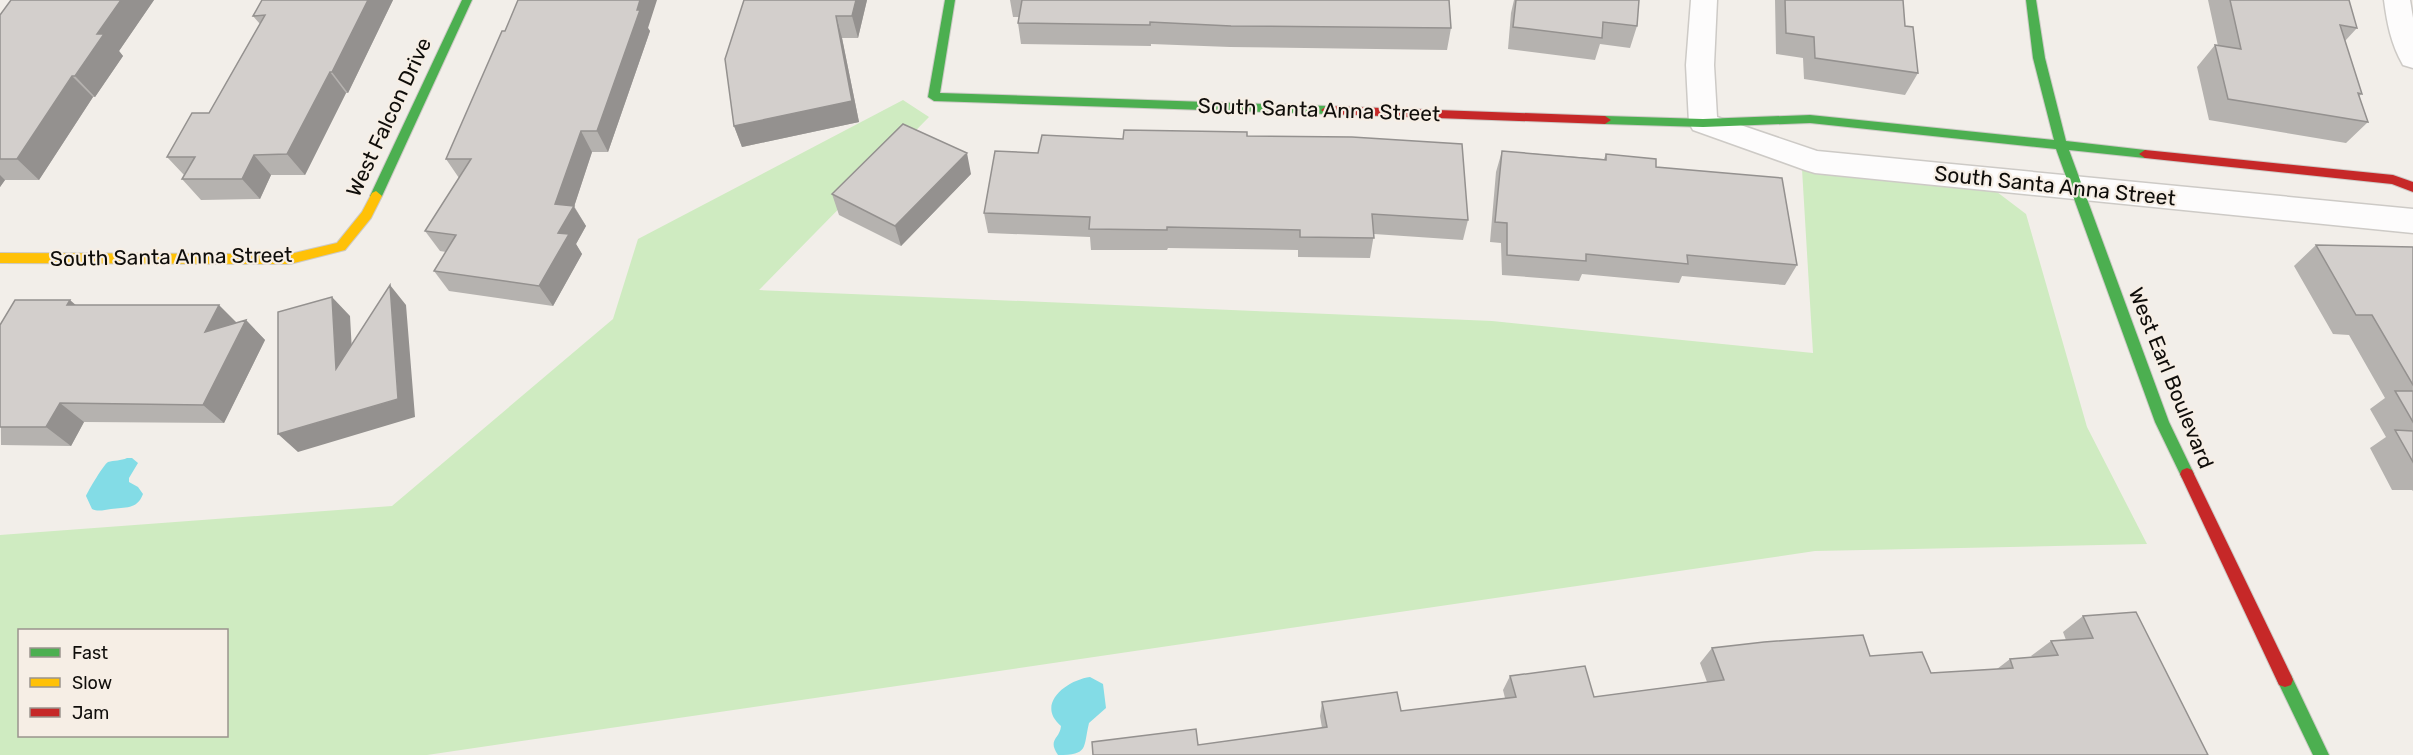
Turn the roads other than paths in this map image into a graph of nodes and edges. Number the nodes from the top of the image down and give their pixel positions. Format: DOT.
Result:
graph roads {
  1 [pos="467,0"];
  2 [pos="950,0"];
  3 [pos="1704,0"];
  4 [pos="2031,0"];
  5 [pos="2397,0"];
  6 [pos="2413,58"];
  7 [pos="1703,123"];
  8 [pos="2061,147"];
  9 [pos="2413,187"];
  10 [pos="2074,189"];
  11 [pos="2413,220"];
  12 [pos="341,247"];
  13 [pos="0,258"];
  14 [pos="2321,755"];
  1 -- 12 [label="street, West Falcon Drive"];
  2 -- 7 [label="street, South Santa Anna Street"];
  3 -- 7 [label="street"];
  4 -- 8 [label="street, West Earl Boulevard"];
  5 -- 6 [label="street"];
  7 -- 8 [label="street, South Santa Anna Street"];
  7 -- 10 [label="street, South Santa Anna Street"];
  8 -- 9 [label="street, South Santa Anna Street"];
  8 -- 10 [label="street, West Earl Boulevard"];
  10 -- 11 [label="street, South Santa Anna Street"];
  10 -- 14 [label="street, West Earl Boulevard"];
  12 -- 13 [label="street, South Santa Anna Street"];
}
